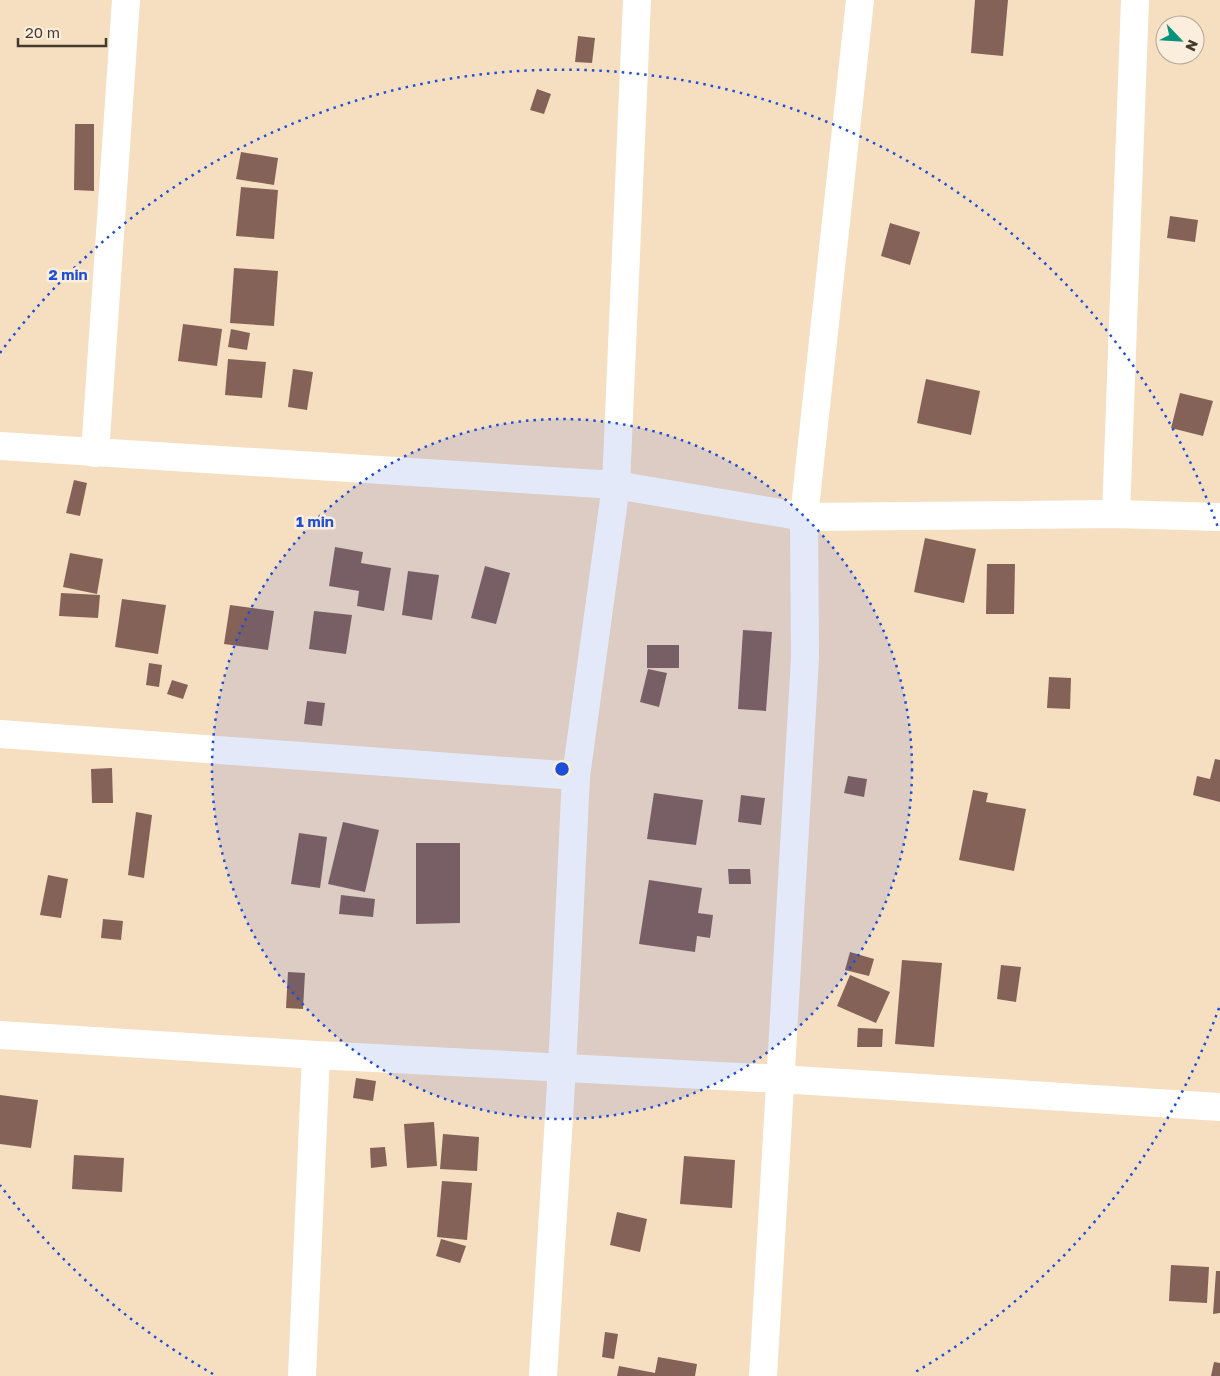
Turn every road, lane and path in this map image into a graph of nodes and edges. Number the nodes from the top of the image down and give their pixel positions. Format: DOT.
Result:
graph roads {
  1 [pos="126,0"];
  2 [pos="637,0"];
  3 [pos="860,0"];
  4 [pos="1135,0"];
  5 [pos="0,446"];
  6 [pos="95,453"];
  7 [pos="616,485"];
  8 [pos="1116,514"];
  9 [pos="804,517"];
  10 [pos="1220,517"];
  11 [pos="0,734"];
  12 [pos="576,776"];
  13 [pos="0,1035"];
  14 [pos="316,1055"];
  15 [pos="562,1068"];
  16 [pos="780,1079"];
  17 [pos="1220,1108"];
  18 [pos="302,1376"];
  19 [pos="543,1376"];
  20 [pos="762,1376"];
  1 -- 6 [label="street"];
  2 -- 7 [label="street"];
  3 -- 9 [label="street"];
  4 -- 8 [label="street"];
  5 -- 6 [label="street"];
  6 -- 7 [label="street"];
  7 -- 9 [label="street"];
  7 -- 12 [label="street"];
  8 -- 9 [label="street"];
  8 -- 10 [label="street"];
  9 -- 16 [label="street"];
  11 -- 12 [label="street"];
  12 -- 15 [label="street"];
  13 -- 14 [label="street"];
  14 -- 15 [label="street"];
  14 -- 18 [label="street"];
  15 -- 16 [label="street"];
  15 -- 19 [label="street"];
  16 -- 17 [label="street"];
  16 -- 20 [label="street"];
}
